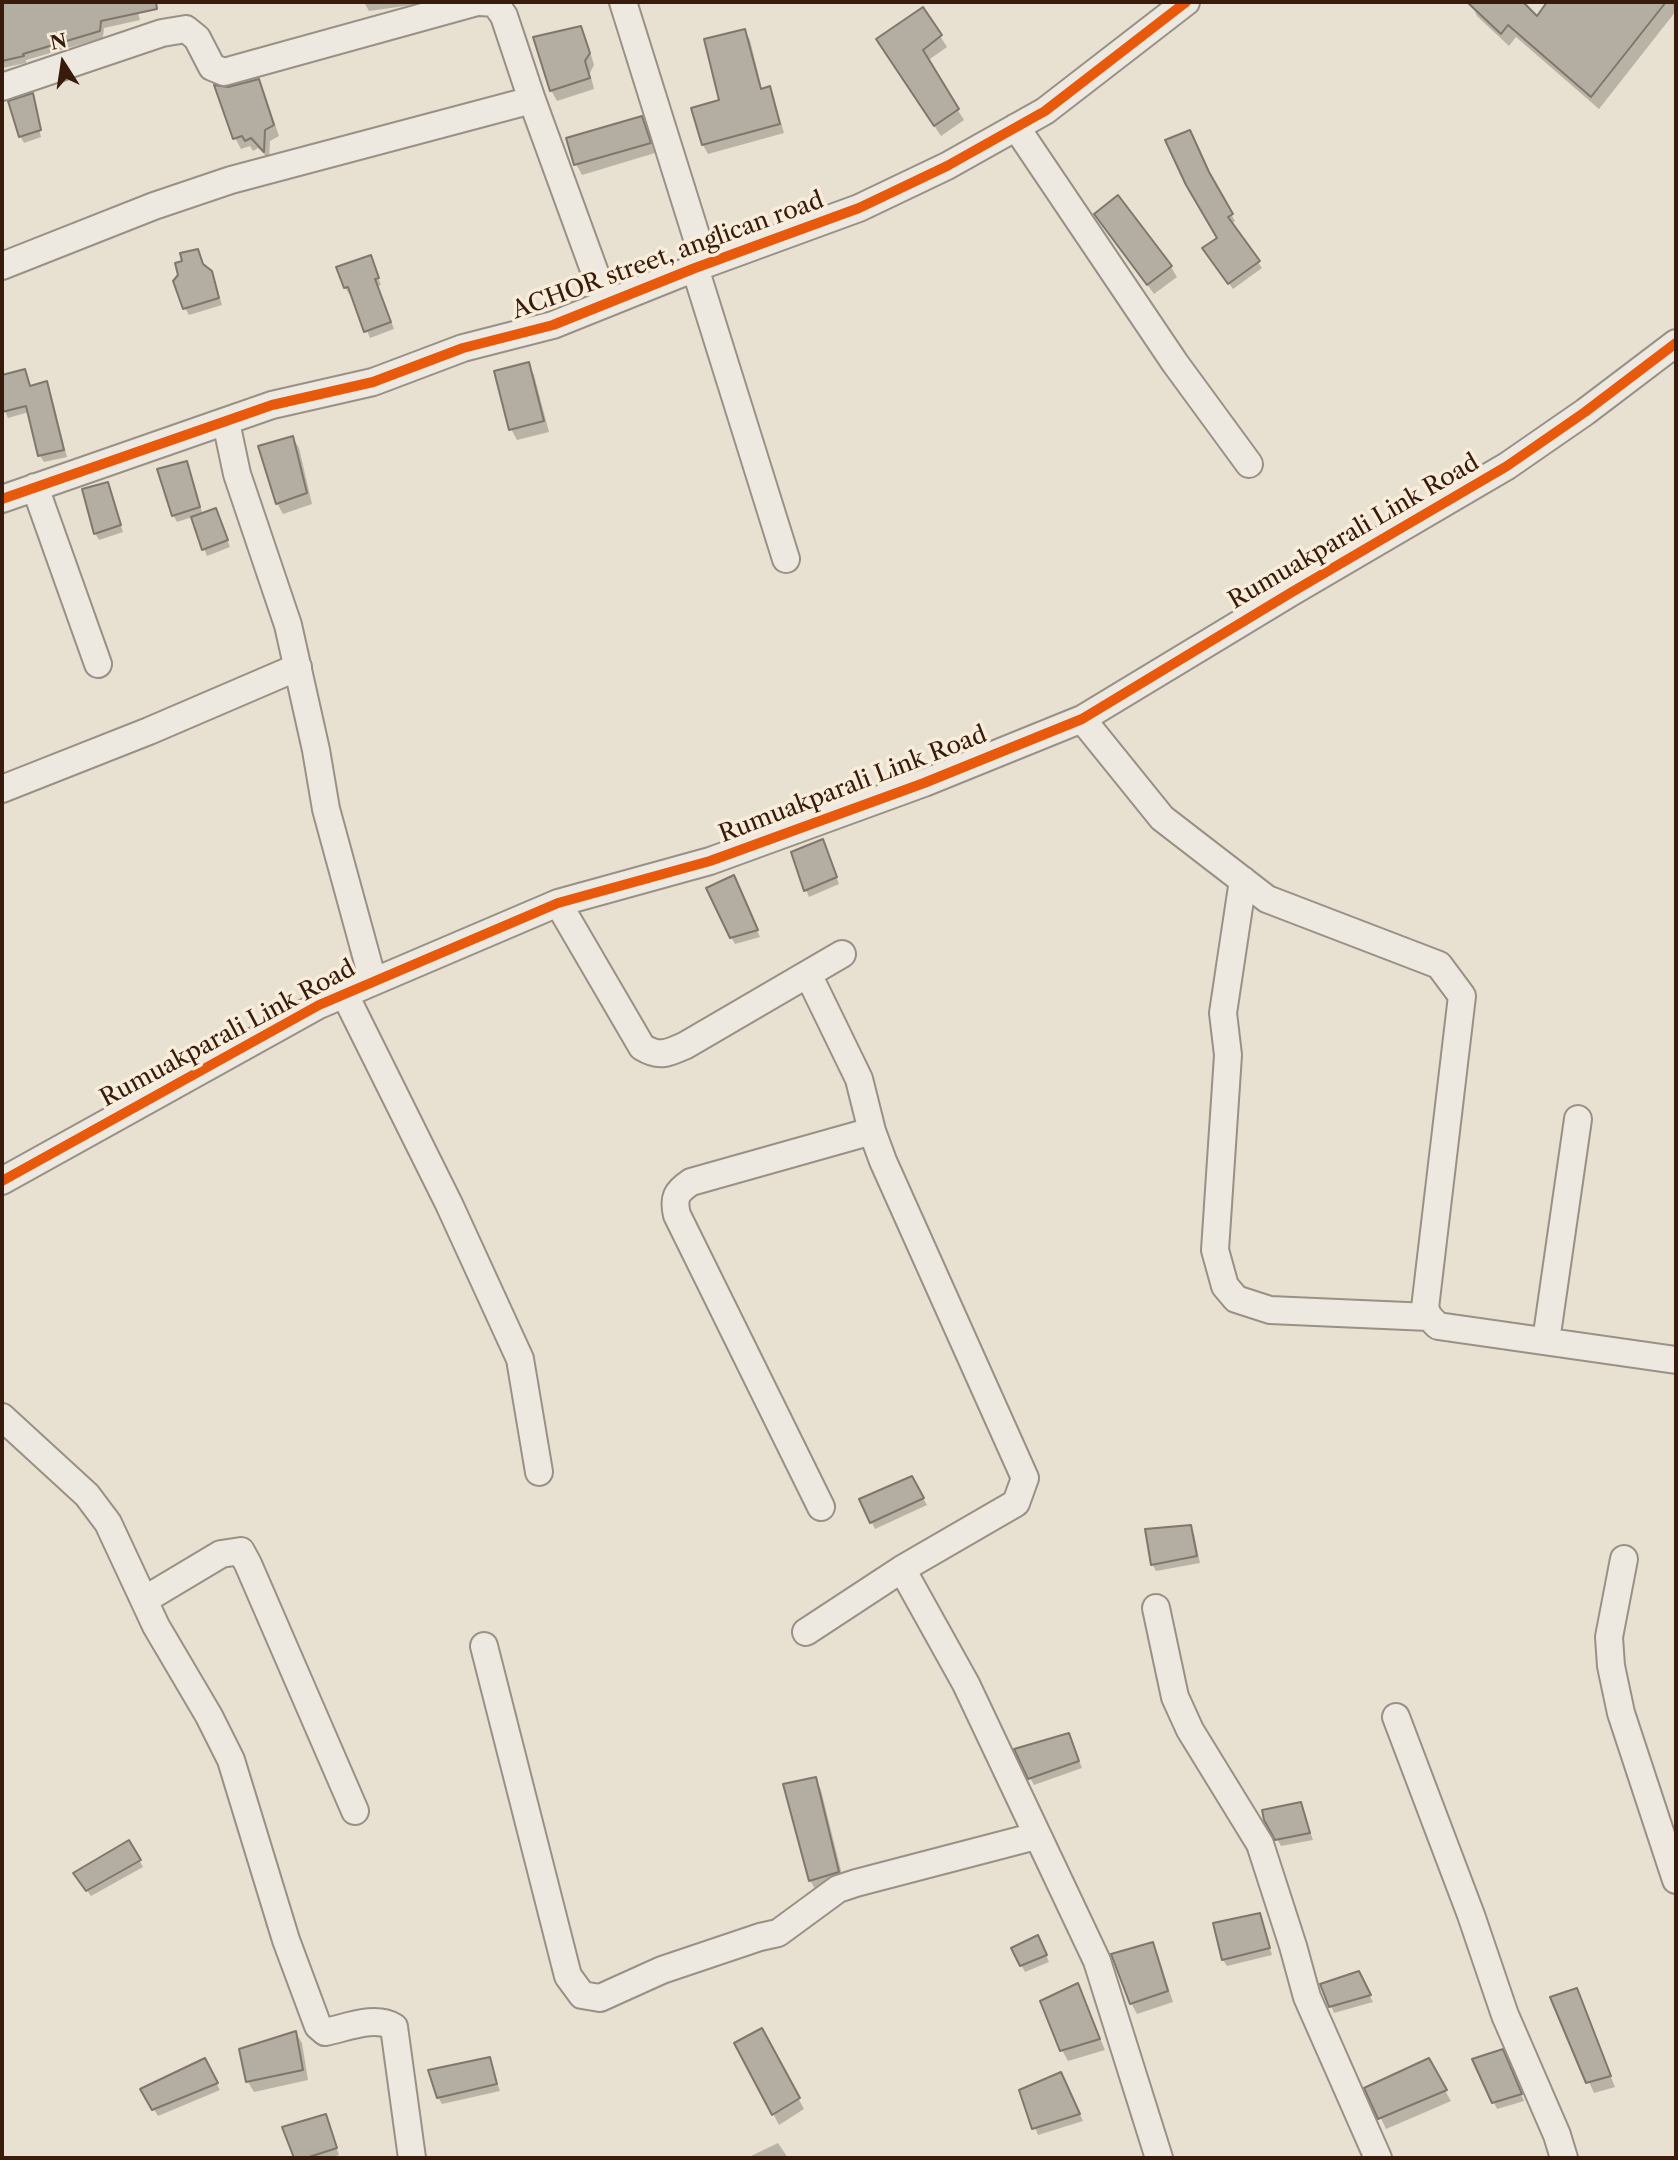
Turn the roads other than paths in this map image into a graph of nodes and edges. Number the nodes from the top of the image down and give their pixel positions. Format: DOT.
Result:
graph roads {
  1 [pos="478,2"];
  2 [pos="623,2"];
  3 [pos="1186,2"];
  4 [pos="1153,11"];
  5 [pos="2,87"];
  6 [pos="532,100"];
  7 [pos="1016,127"];
  8 [pos="2,266"];
  9 [pos="700,266"];
  10 [pos="606,303"];
  11 [pos="1676,343"];
  12 [pos="226,422"];
  13 [pos="1249,464"];
  14 [pos="36,487"];
  15 [pos="2,499"];
  16 [pos="786,559"];
  17 [pos="98,664"];
  18 [pos="299,667"];
  19 [pos="1082,719"];
  20 [pos="2,789"];
  21 [pos="1243,880"];
  22 [pos="558,904"];
  23 [pos="842,954"];
  24 [pos="808,974"];
  25 [pos="373,981"];
  26 [pos="344,993"];
  27 [pos="1578,1119"];
  28 [pos="872,1131"];
  29 [pos="2,1181"];
  30 [pos="1429,1317"];
  31 [pos="1546,1341"];
  32 [pos="1676,1360"];
  33 [pos="2,1417"];
  34 [pos="539,1472"];
  35 [pos="821,1507"];
  36 [pos="1624,1559"];
  37 [pos="902,1569"];
  38 [pos="144,1600"];
  39 [pos="1156,1608"];
  40 [pos="806,1632"];
  41 [pos="484,1646"];
  42 [pos="1396,1717"];
  43 [pos="355,1811"];
  44 [pos="1036,1836"];
  45 [pos="1676,1880"];
  46 [pos="412,2158"];
  47 [pos="1159,2158"];
  48 [pos="1378,2158"];
  49 [pos="1564,2158"];
  1 -- 5 [label="street"];
  1 -- 6 [label="street"];
  2 -- 9 [label="street"];
  3 -- 4 [label="street, ACHOR street, anglican road"];
  4 -- 7 [label="street, ACHOR street, anglican road"];
  6 -- 8 [label="street"];
  6 -- 10 [label="street"];
  7 -- 9 [label="street, ACHOR street, anglican road"];
  7 -- 13 [label="street"];
  9 -- 10 [label="street, ACHOR street, anglican road"];
  9 -- 16 [label="street"];
  10 -- 12 [label="street, ACHOR street, anglican road"];
  11 -- 19 [label="street, Rumuakparali Link Road"];
  12 -- 14 [label="street, ACHOR street, anglican road"];
  12 -- 18 [label="street"];
  14 -- 15 [label="street, ACHOR street, anglican road"];
  14 -- 17 [label="street"];
  18 -- 20 [label="street"];
  18 -- 25 [label="street"];
  19 -- 21 [label="street"];
  19 -- 22 [label="street, Rumuakparali Link Road"];
  21 -- 30 [label="street"];
  21 -- 30 [label="street"];
  22 -- 24 [label="street"];
  22 -- 25 [label="street, Rumuakparali Link Road"];
  23 -- 24 [label="street"];
  24 -- 28 [label="street"];
  25 -- 26 [label="street, Rumuakparali Link Road"];
  26 -- 29 [label="street, Rumuakparali Link Road"];
  26 -- 34 [label="street"];
  27 -- 31 [label="street"];
  28 -- 35 [label="street"];
  28 -- 37 [label="street"];
  30 -- 31 [label="street"];
  31 -- 32 [label="street"];
  33 -- 38 [label="street"];
  36 -- 45 [label="street"];
  37 -- 40 [label="street"];
  37 -- 44 [label="street"];
  38 -- 43 [label="street"];
  38 -- 46 [label="street"];
  39 -- 48 [label="street"];
  41 -- 44 [label="street"];
  42 -- 49 [label="street"];
  44 -- 47 [label="street"];
}
